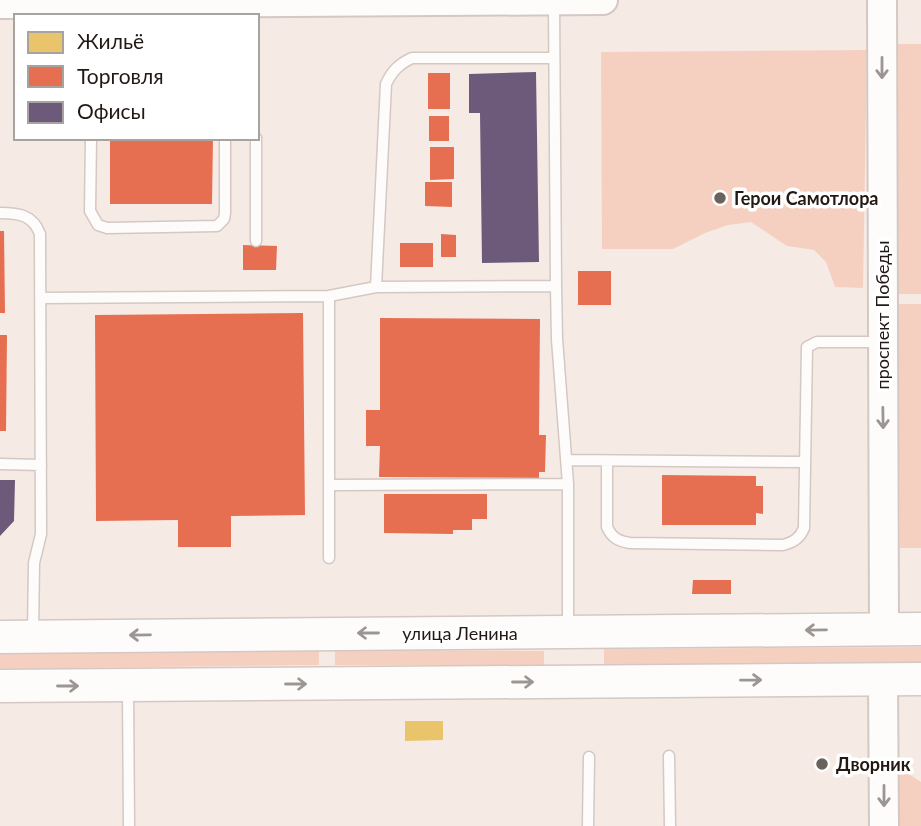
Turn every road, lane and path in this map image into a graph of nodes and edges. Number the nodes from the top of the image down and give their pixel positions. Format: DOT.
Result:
graph roads {
  1 [pos="554,0"];
  2 [pos="603,0"];
  3 [pos="881,0"];
  4 [pos="127,2"];
  5 [pos="0,4"];
  6 [pos="90,10"];
  7 [pos="225,10"];
  8 [pos="554,58"];
  9 [pos="90,140"];
  10 [pos="225,140"];
  11 [pos="256,140"];
  12 [pos="0,213"];
  13 [pos="256,241"];
  14 [pos="556,286"];
  15 [pos="376,287"];
  16 [pos="329,296"];
  17 [pos="41,298"];
  18 [pos="882,342"];
  19 [pos="566,460"];
  20 [pos="607,461"];
  21 [pos="805,462"];
  22 [pos="0,464"];
  23 [pos="41,465"];
  24 [pos="568,484"];
  25 [pos="329,485"];
  26 [pos="329,558"];
  27 [pos="884,629"];
  28 [pos="921,629"];
  29 [pos="571,632"];
  30 [pos="0,637"];
  31 [pos="33,637"];
  32 [pos="883,679"];
  33 [pos="921,679"];
  34 [pos="575,682"];
  35 [pos="128,685"];
  36 [pos="0,686"];
  37 [pos="669,756"];
  38 [pos="589,757"];
  39 [pos="129,826"];
  40 [pos="588,826"];
  41 [pos="670,826"];
  42 [pos="884,826"];
  1 -- 2 [label="main road"];
  1 -- 7 [label="main road"];
  1 -- 8 [label="lane"];
  3 -- 18 [label="main road, проспект Победы, one-way"];
  4 -- 6 [label="main road"];
  4 -- 7 [label="main road"];
  5 -- 6 [label="main road"];
  8 -- 14 [label="lane"];
  8 -- 15 [label="lane"];
  9 -- 10 [label="lane"];
  11 -- 13 [label="lane"];
  12 -- 17 [label="lane"];
  14 -- 15 [label="lane"];
  14 -- 19 [label="lane"];
  15 -- 16 [label="lane"];
  16 -- 17 [label="lane"];
  16 -- 25 [label="lane"];
  17 -- 23 [label="lane"];
  18 -- 21 [label="lane"];
  18 -- 27 [label="main road, проспект Победы, one-way"];
  19 -- 20 [label="lane"];
  19 -- 24 [label="lane"];
  20 -- 21 [label="lane"];
  20 -- 21 [label="lane"];
  22 -- 23 [label="lane"];
  23 -- 31 [label="lane"];
  24 -- 25 [label="lane"];
  24 -- 29 [label="lane"];
  25 -- 26 [label="lane"];
  27 -- 28 [label="main road, улица Ленина"];
  27 -- 29 [label="main road, улица Ленина, one-way"];
  29 -- 31 [label="main road, улица Ленина, one-way"];
  29 -- 34 [label="main road"];
  30 -- 31 [label="main road, улица Ленина"];
  32 -- 33 [label="main road"];
  34 -- 32 [label="main road, one-way"];
  32 -- 42 [label="main road, one-way"];
  35 -- 34 [label="main road, one-way"];
  36 -- 35 [label="main road, one-way"];
  35 -- 39 [label="lane"];
  37 -- 41 [label="lane"];
  38 -- 40 [label="lane"];
}
